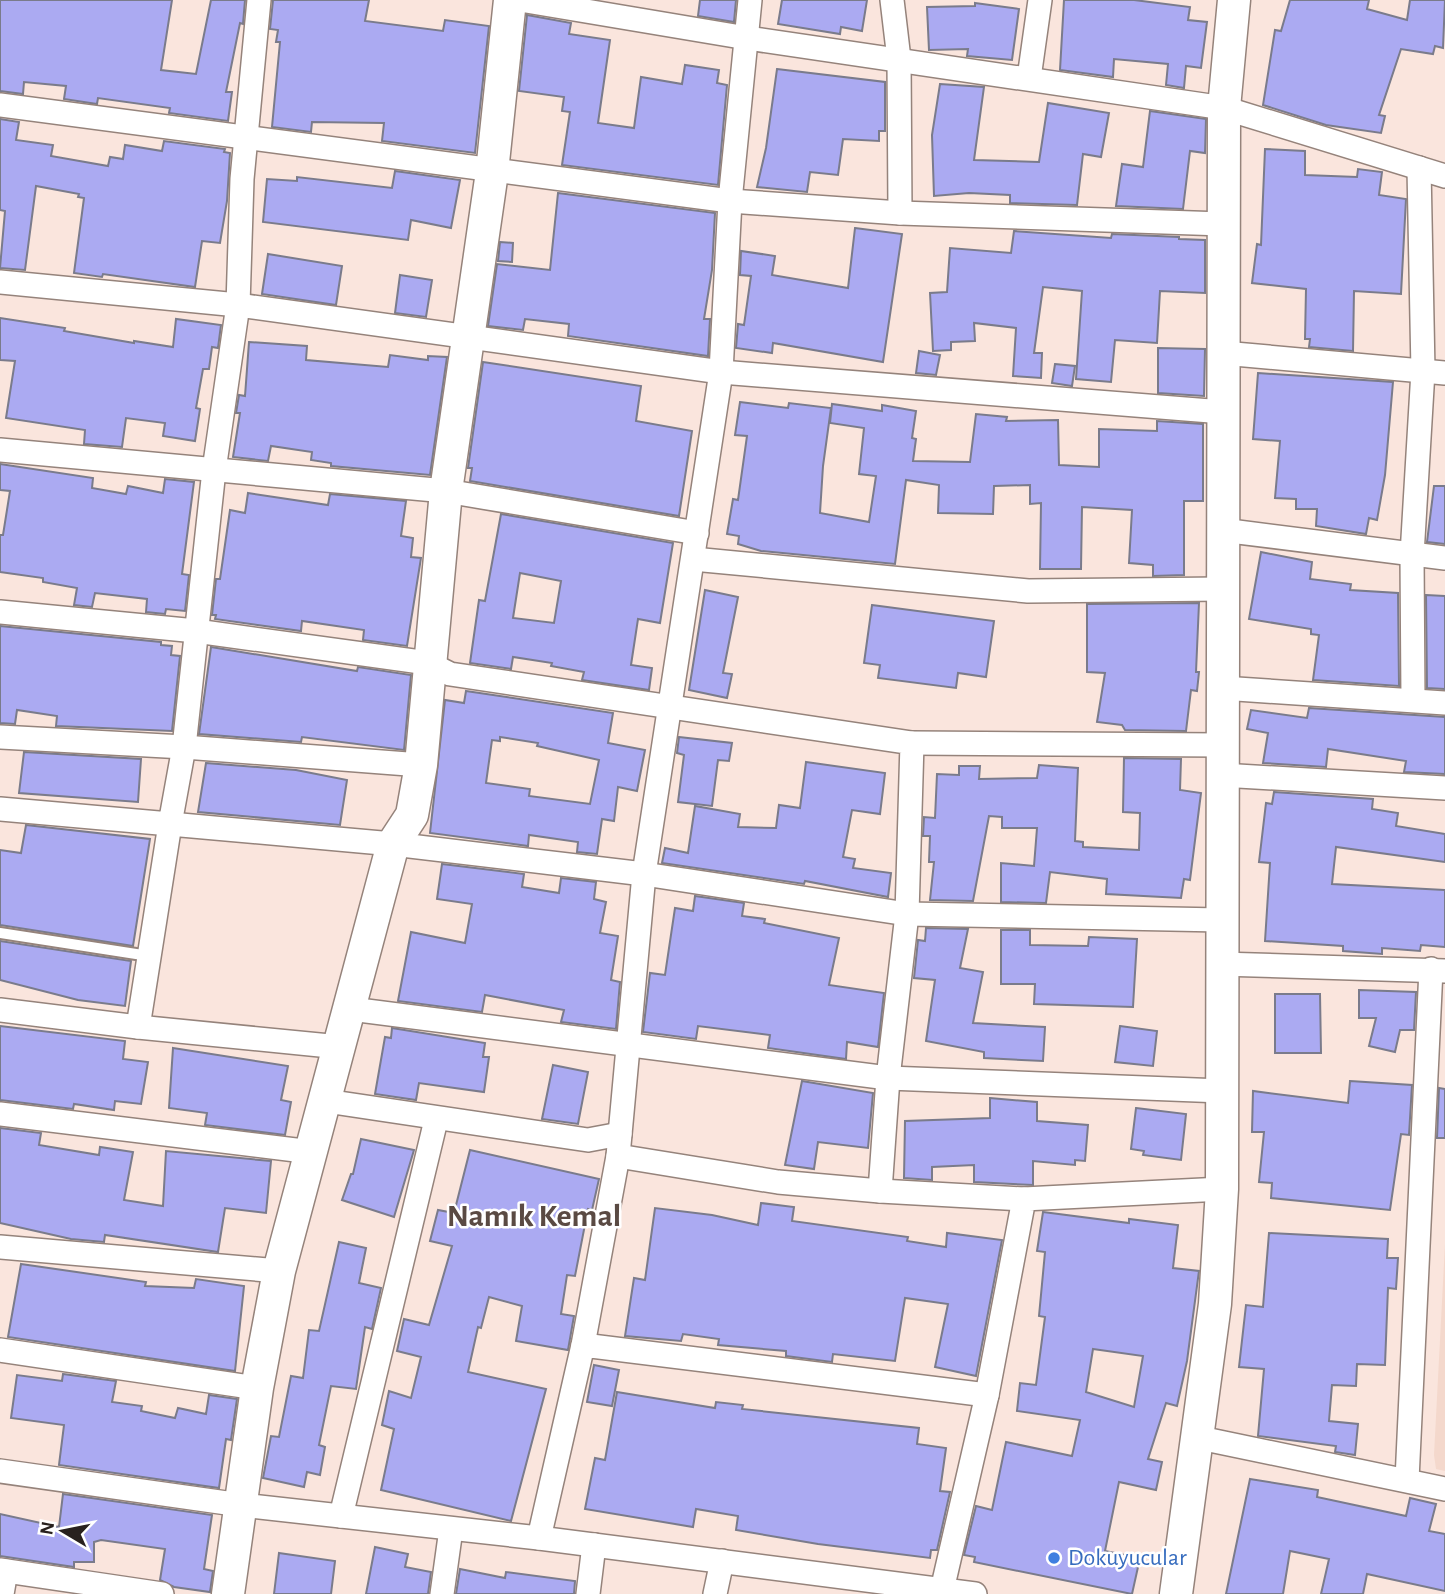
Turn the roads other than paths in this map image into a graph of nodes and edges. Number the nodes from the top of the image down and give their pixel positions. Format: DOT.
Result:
graph roads {
  1 [pos="259,0"];
  2 [pos="510,0"];
  3 [pos="520,0"];
  4 [pos="750,0"];
  5 [pos="892,0"];
  6 [pos="1040,0"];
  7 [pos="1234,0"];
  8 [pos="747,38"];
  9 [pos="899,59"];
  10 [pos="1029,78"];
  11 [pos="0,105"];
  12 [pos="1224,108"];
  13 [pos="248,139"];
  14 [pos="1419,168"];
  15 [pos="492,172"];
  16 [pos="1445,176"];
  17 [pos="730,201"];
  18 [pos="900,213"];
  19 [pos="1223,224"];
  20 [pos="0,282"];
  21 [pos="238,305"];
  22 [pos="466,337"];
  23 [pos="1223,353"];
  24 [pos="721,372"];
  25 [pos="1434,372"];
  26 [pos="1223,412"];
  27 [pos="0,450"];
  28 [pos="214,470"];
  29 [pos="446,491"];
  30 [pos="1222,530"];
  31 [pos="697,533"];
  32 [pos="1412,555"];
  33 [pos="1445,558"];
  34 [pos="693,559"];
  35 [pos="1222,589"];
  36 [pos="0,612"];
  37 [pos="197,631"];
  38 [pos="428,663"];
  39 [pos="1222,688"];
  40 [pos="1413,700"];
  41 [pos="1445,703"];
  42 [pos="668,709"];
  43 [pos="0,737"];
  44 [pos="912,743"];
  45 [pos="184,747"];
  46 [pos="1222,760"];
  47 [pos="421,765"];
  48 [pos="1445,788"];
  49 [pos="0,808"];
  50 [pos="170,824"];
  51 [pos="393,844"];
  52 [pos="644,874"];
  53 [pos="906,914"];
  54 [pos="1221,920"];
  55 [pos="0,933"];
  56 [pos="149,956"];
  57 [pos="1220,964"];
  58 [pos="1438,970"];
  59 [pos="351,1009"];
  60 [pos="0,1010"];
  61 [pos="138,1027"];
  62 [pos="629,1045"];
  63 [pos="340,1047"];
  64 [pos="888,1078"];
  65 [pos="1222,1091"];
  66 [pos="326,1101"];
  67 [pos="0,1114"];
  68 [pos="436,1120"];
  69 [pos="619,1145"];
  70 [pos="312,1152"];
  71 [pos="1434,1158"];
  72 [pos="1222,1189"];
  73 [pos="880,1191"];
  74 [pos="1024,1199"];
  75 [pos="0,1247"];
  76 [pos="279,1272"];
  77 [pos="583,1345"];
  78 [pos="0,1350"];
  79 [pos="257,1388"];
  80 [pos="987,1395"];
  81 [pos="1199,1438"];
  82 [pos="0,1471"];
  83 [pos="1407,1480"];
  84 [pos="1445,1489"];
  85 [pos="241,1505"];
  86 [pos="341,1516"];
  87 [pos="451,1529"];
  88 [pos="539,1538"];
  89 [pos="594,1545"];
  90 [pos="722,1561"];
  91 [pos="3,1570"];
  92 [pos="928,1591"];
  93 [pos="147,1593"];
  94 [pos="2,1594"];
  95 [pos="228,1594"];
  96 [pos="442,1594"];
  97 [pos="588,1594"];
  98 [pos="715,1594"];
  99 [pos="975,1594"];
  100 [pos="1176,1594"];
  1 -- 13 [label="street"];
  2 -- 15 [label="street"];
  3 -- 8 [label="street"];
  4 -- 8 [label="street"];
  5 -- 9 [label="street"];
  6 -- 10 [label="street"];
  7 -- 12 [label="street"];
  8 -- 9 [label="street"];
  8 -- 17 [label="street"];
  9 -- 10 [label="street"];
  9 -- 18 [label="street"];
  10 -- 12 [label="street"];
  11 -- 13 [label="street"];
  12 -- 14 [label="street"];
  12 -- 19 [label="street"];
  13 -- 15 [label="street"];
  13 -- 21 [label="street"];
  14 -- 16 [label="street"];
  14 -- 25 [label="street"];
  15 -- 17 [label="street"];
  15 -- 22 [label="street"];
  17 -- 18 [label="street"];
  17 -- 24 [label="street"];
  18 -- 19 [label="street"];
  19 -- 23 [label="street"];
  20 -- 21 [label="street"];
  21 -- 22 [label="street"];
  21 -- 28 [label="street"];
  22 -- 24 [label="street"];
  22 -- 29 [label="street"];
  23 -- 25 [label="street"];
  23 -- 26 [label="street"];
  24 -- 26 [label="street"];
  24 -- 31 [label="street"];
  25 -- 32 [label="street"];
  26 -- 30 [label="street"];
  27 -- 28 [label="street"];
  28 -- 29 [label="street"];
  28 -- 37 [label="street"];
  29 -- 31 [label="street"];
  29 -- 38 [label="street"];
  30 -- 32 [label="street"];
  30 -- 35 [label="street"];
  31 -- 34 [label="street"];
  32 -- 33 [label="street"];
  32 -- 40 [label="street"];
  34 -- 35 [label="street"];
  34 -- 42 [label="street"];
  35 -- 39 [label="street"];
  36 -- 37 [label="street"];
  37 -- 38 [label="street"];
  37 -- 45 [label="street"];
  38 -- 42 [label="street"];
  38 -- 47 [label="street"];
  39 -- 40 [label="street"];
  39 -- 46 [label="street"];
  40 -- 41 [label="street"];
  42 -- 44 [label="street"];
  42 -- 52 [label="street"];
  43 -- 45 [label="street"];
  44 -- 46 [label="street"];
  44 -- 53 [label="street"];
  45 -- 47 [label="street"];
  45 -- 50 [label="street"];
  46 -- 48 [label="street"];
  46 -- 54 [label="street"];
  47 -- 51 [label="street"];
  49 -- 50 [label="street"];
  50 -- 51 [label="street"];
  50 -- 56 [label="street"];
  51 -- 52 [label="street"];
  51 -- 59 [label="street"];
  52 -- 53 [label="street"];
  52 -- 62 [label="street"];
  53 -- 54 [label="street"];
  53 -- 64 [label="street"];
  54 -- 57 [label="street"];
  55 -- 56 [label="lane"];
  56 -- 61 [label="street"];
  57 -- 58 [label="street"];
  57 -- 65 [label="street"];
  58 -- 71 [label="street"];
  59 -- 62 [label="street"];
  59 -- 63 [label="street"];
  60 -- 61 [label="street"];
  61 -- 63 [label="street"];
  62 -- 64 [label="street"];
  62 -- 69 [label="street"];
  63 -- 66 [label="street"];
  64 -- 65 [label="street"];
  64 -- 73 [label="street"];
  65 -- 72 [label="street"];
  66 -- 68 [label="street"];
  66 -- 70 [label="street"];
  67 -- 70 [label="street"];
  68 -- 69 [label="street"];
  68 -- 86 [label="street"];
  69 -- 73 [label="street"];
  69 -- 77 [label="street"];
  70 -- 76 [label="street"];
  71 -- 83 [label="street"];
  72 -- 74 [label="street"];
  72 -- 81 [label="street"];
  73 -- 74 [label="street"];
  74 -- 80 [label="street"];
  75 -- 76 [label="street"];
  76 -- 79 [label="street"];
  77 -- 80 [label="street"];
  77 -- 88 [label="street"];
  78 -- 79 [label="street"];
  79 -- 85 [label="street"];
  80 -- 92 [label="street"];
  81 -- 83 [label="street"];
  81 -- 100 [label="street"];
  82 -- 85 [label="street"];
  83 -- 84 [label="street"];
  85 -- 86 [label="street"];
  85 -- 95 [label="street"];
  86 -- 87 [label="street"];
  87 -- 88 [label="street"];
  87 -- 96 [label="street"];
  88 -- 89 [label="street"];
  89 -- 90 [label="street"];
  89 -- 97 [label="street"];
  90 -- 92 [label="street"];
  90 -- 98 [label="street"];
  91 -- 93 [label="street"];
  91 -- 94 [label="street"];
  92 -- 99 [label="street"];
}
